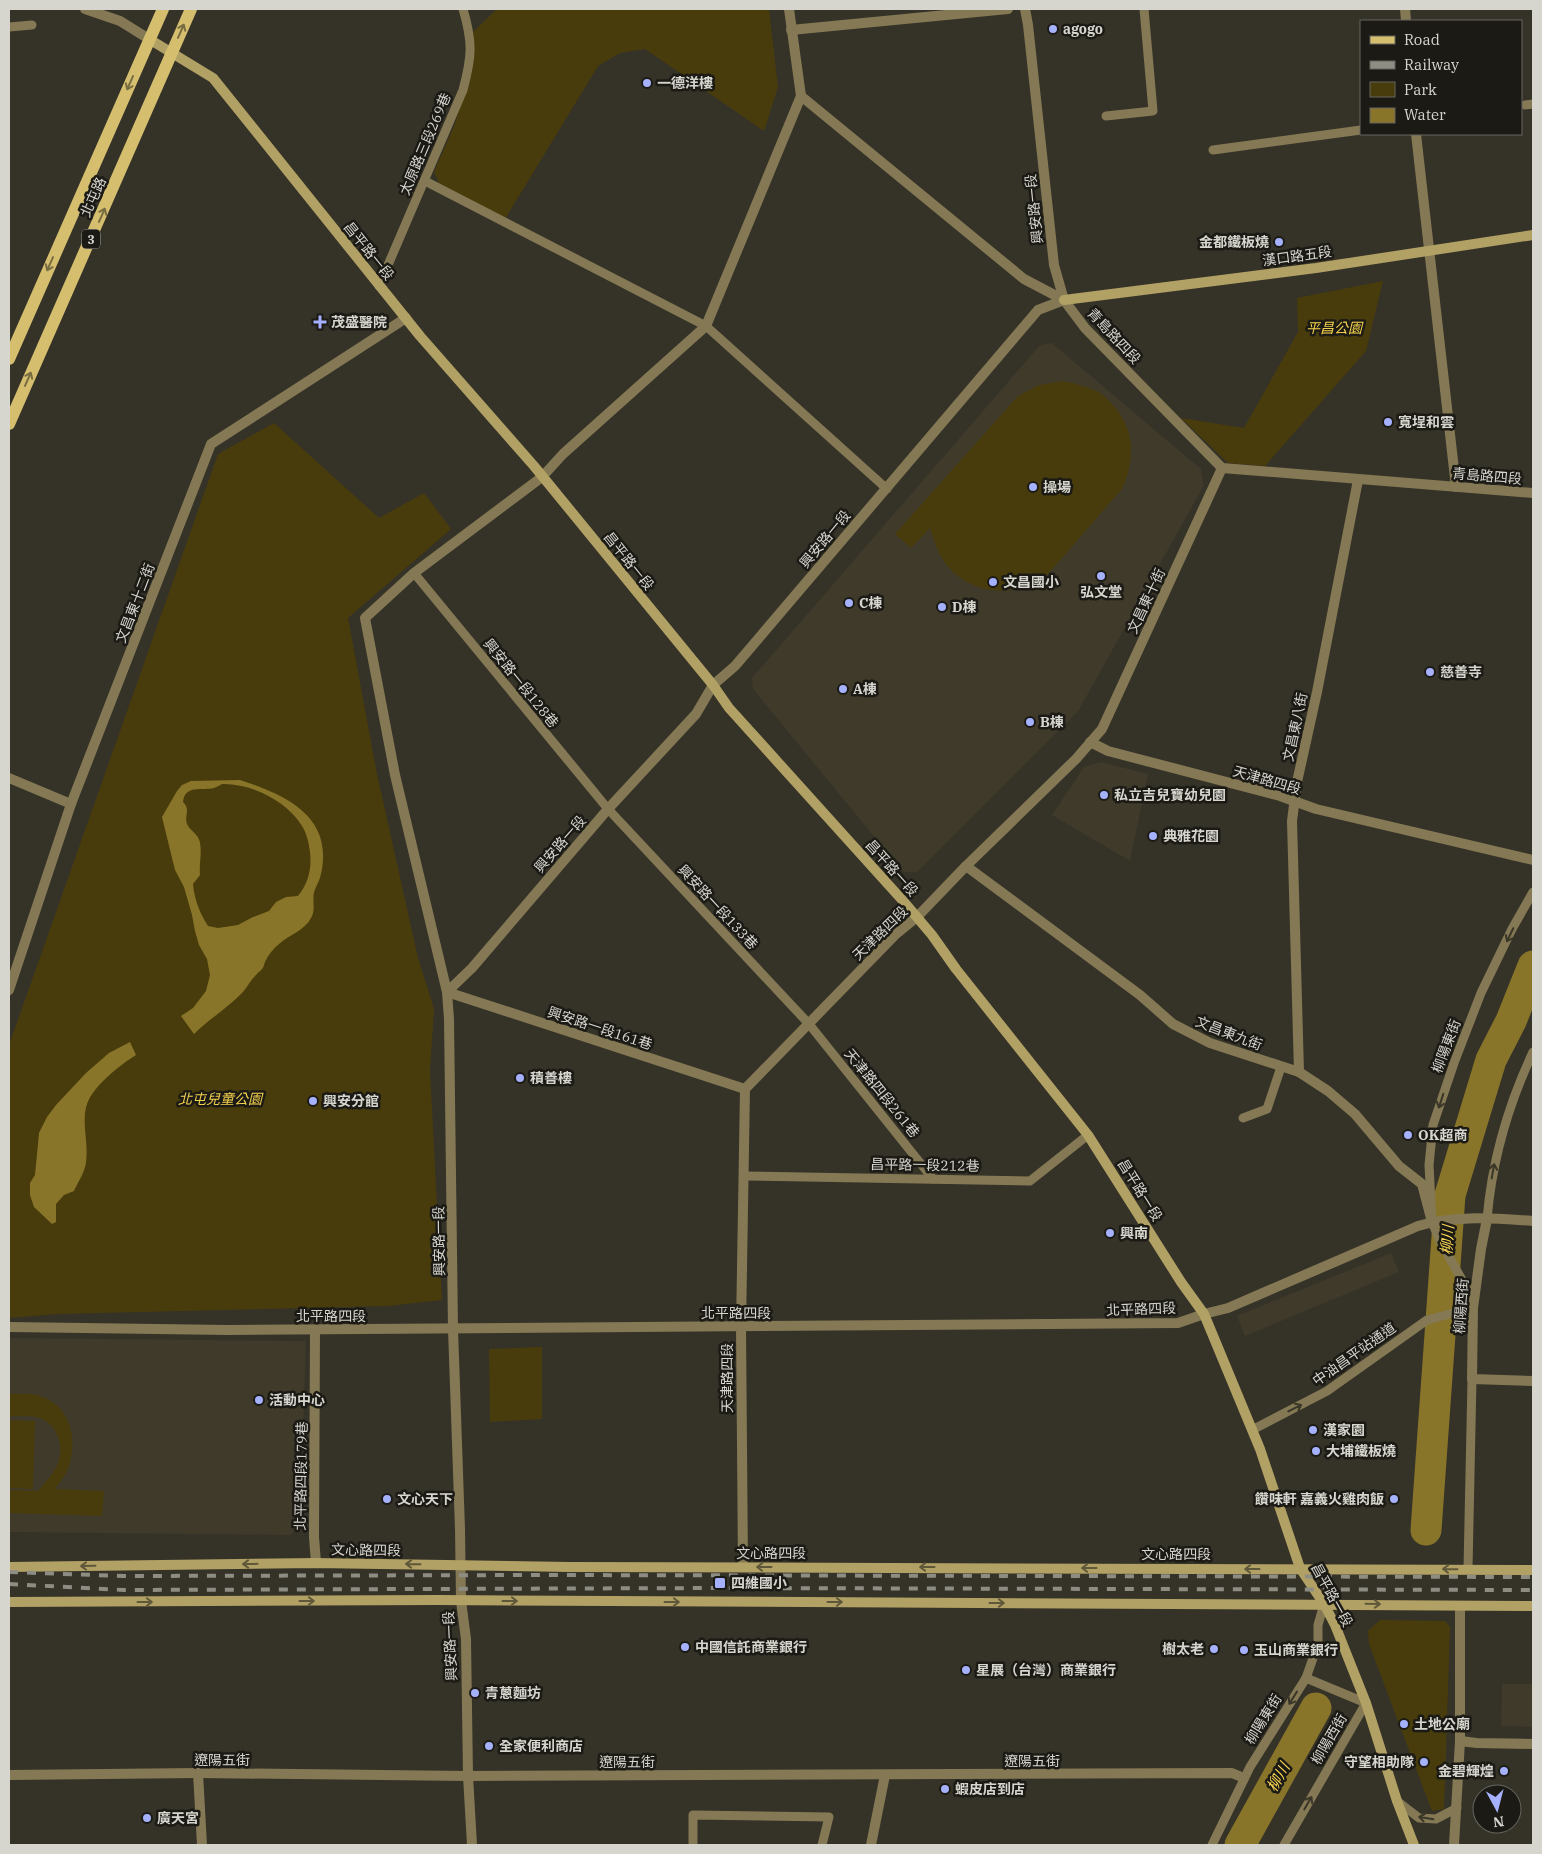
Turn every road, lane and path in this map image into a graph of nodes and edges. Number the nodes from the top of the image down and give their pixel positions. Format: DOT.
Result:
graph roads {
  1 [pos="85,9"];
  2 [pos="163,9"];
  3 [pos="191,9"];
  4 [pos="463,9"];
  5 [pos="789,9"];
  6 [pos="1008,9"];
  7 [pos="1025,9"];
  8 [pos="1144,9"];
  9 [pos="32,25"];
  10 [pos="9,27"];
  11 [pos="791,30"];
  12 [pos="149,39"];
  13 [pos="171,52"];
  14 [pos="801,96"];
  15 [pos="1106,116"];
  16 [pos="1360,130"];
  17 [pos="1416,135"];
  18 [pos="1213,150"];
  19 [pos="425,181"];
  20 [pos="1533,235"];
  21 [pos="1429,251"];
  22 [pos="379,286"];
  23 [pos="1064,300"];
  24 [pos="406,318"];
  25 [pos="706,326"];
  26 [pos="9,359"];
  27 [pos="12,406"];
  28 [pos="9,424"];
  29 [pos="1222,468"];
  30 [pos="542,477"];
  31 [pos="1358,480"];
  32 [pos="1456,487"];
  33 [pos="887,489"];
  34 [pos="1533,493"];
  35 [pos="414,573"];
  36 [pos="713,685"];
  37 [pos="1090,742"];
  38 [pos="9,778"];
  39 [pos="1295,802"];
  40 [pos="72,804"];
  41 [pos="608,809"];
  42 [pos="1533,860"];
  43 [pos="966,866"];
  44 [pos="1533,892"];
  45 [pos="917,918"];
  46 [pos="9,990"];
  47 [pos="446,992"];
  48 [pos="809,1024"];
  49 [pos="1533,1052"];
  50 [pos="1281,1067"];
  51 [pos="1298,1072"];
  52 [pos="745,1089"];
  53 [pos="1243,1118"];
  54 [pos="1088,1135"];
  55 [pos="744,1176"];
  56 [pos="933,1179"];
  57 [pos="1487,1219"];
  58 [pos="1533,1221"];
  59 [pos="1432,1222"];
  60 [pos="1474,1304"];
  61 [pos="1204,1314"];
  62 [pos="9,1327"];
  63 [pos="741,1327"];
  64 [pos="453,1329"];
  65 [pos="316,1330"];
  66 [pos="1472,1379"];
  67 [pos="1533,1381"];
  68 [pos="1252,1430"];
  69 [pos="316,1563"];
  70 [pos="461,1565"];
  71 [pos="9,1567"];
  72 [pos="743,1567"];
  73 [pos="1300,1568"];
  74 [pos="1468,1570"];
  75 [pos="1533,1570"];
  76 [pos="461,1601"];
  77 [pos="9,1602"];
  78 [pos="1324,1604"];
  79 [pos="1460,1606"];
  80 [pos="1533,1606"];
  81 [pos="1306,1678"];
  82 [pos="1366,1703"];
  83 [pos="1460,1741"];
  84 [pos="1533,1744"];
  85 [pos="198,1773"];
  86 [pos="9,1775"];
  87 [pos="885,1775"];
  88 [pos="468,1776"];
  89 [pos="1244,1778"];
  90 [pos="1397,1800"];
  91 [pos="1457,1808"];
  92 [pos="202,1845"];
  93 [pos="472,1845"];
  94 [pos="693,1845"];
  95 [pos="822,1845"];
  96 [pos="871,1845"];
  97 [pos="1212,1845"];
  98 [pos="1284,1845"];
  99 [pos="1414,1845"];
  100 [pos="1454,1845"];
  1 -- 12 [label="street"];
  2 -- 12 [label="main road, 北屯路 / 3"];
  13 -- 3 [label="main road, 北屯路 / 3, one-way"];
  4 -- 19 [label="lane, 太原路三段269巷"];
  5 -- 11 [label="street"];
  6 -- 11 [label="street"];
  7 -- 23 [label="street, 興安路一段"];
  8 -- 15 [label="lane"];
  9 -- 10 [label="lane"];
  11 -- 14 [label="street"];
  12 -- 13 [label="main road, 昌平路一段"];
  12 -- 26 [label="main road, 北屯路 / 3, one-way"];
  13 -- 22 [label="main road, 昌平路一段"];
  27 -- 13 [label="main road, 北屯路 / 3, one-way"];
  14 -- 23 [label="street, 青島路四段"];
  14 -- 25 [label="street"];
  16 -- 18 [label="lane"];
  17 -- 21 [label="street"];
  19 -- 22 [label="lane, 太原路三段269巷"];
  19 -- 25 [label="lane"];
  20 -- 21 [label="main road, 漢口路五段"];
  21 -- 23 [label="main road, 漢口路五段"];
  21 -- 32 [label="street"];
  22 -- 24 [label="main road, 昌平路一段"];
  23 -- 29 [label="street, 青島路四段"];
  23 -- 33 [label="street, 興安路一段"];
  24 -- 30 [label="main road, 昌平路一段"];
  24 -- 40 [label="street, 文昌東十二街"];
  25 -- 30 [label="street"];
  25 -- 33 [label="lane"];
  27 -- 28 [label="main road, 北屯路 / 3"];
  29 -- 31 [label="street, 青島路四段"];
  29 -- 37 [label="street, 文昌東十街"];
  30 -- 35 [label="street"];
  30 -- 36 [label="main road, 昌平路一段"];
  31 -- 32 [label="street, 青島路四段"];
  31 -- 39 [label="street, 文昌東八街"];
  32 -- 34 [label="street, 青島路四段"];
  33 -- 36 [label="street, 興安路一段"];
  35 -- 41 [label="lane, 興安路一段128巷"];
  35 -- 47 [label="street"];
  36 -- 41 [label="street, 興安路一段"];
  36 -- 45 [label="main road, 昌平路一段"];
  37 -- 39 [label="street, 天津路四段"];
  37 -- 43 [label="street, 天津路四段"];
  38 -- 40 [label="street"];
  39 -- 42 [label="street, 天津路四段"];
  39 -- 51 [label="street, 文昌東八街"];
  40 -- 46 [label="street, 文昌東十二街"];
  41 -- 47 [label="street, 興安路一段"];
  41 -- 48 [label="lane, 興安路一段133巷"];
  43 -- 45 [label="street, 天津路四段"];
  43 -- 50 [label="street, 文昌東九街"];
  44 -- 59 [label="lane, 柳陽東街, one-way"];
  45 -- 48 [label="street, 天津路四段"];
  45 -- 54 [label="main road, 昌平路一段"];
  47 -- 52 [label="street, 興安路一段161巷"];
  47 -- 64 [label="street, 興安路一段"];
  48 -- 52 [label="street, 天津路四段"];
  48 -- 56 [label="lane, 天津路四段261巷"];
  57 -- 49 [label="lane, 柳陽西街, one-way"];
  50 -- 51 [label="street, 文昌東九街"];
  50 -- 53 [label="lane"];
  51 -- 59 [label="street, 文昌東九街"];
  52 -- 55 [label="street, 天津路四段"];
  54 -- 56 [label="lane, 昌平路一段212巷"];
  54 -- 61 [label="main road, 昌平路一段"];
  55 -- 56 [label="lane, 昌平路一段212巷"];
  55 -- 63 [label="street, 天津路四段"];
  57 -- 58 [label="street"];
  57 -- 59 [label="street, 北平路四段"];
  57 -- 60 [label="street, 柳陽西街"];
  59 -- 60 [label="lane"];
  59 -- 61 [label="street, 北平路四段"];
  60 -- 66 [label="street, 柳陽西街"];
  68 -- 60 [label="lane, 中油昌平站通道, one-way"];
  61 -- 63 [label="street, 北平路四段"];
  61 -- 68 [label="main road, 昌平路一段"];
  62 -- 65 [label="street, 北平路四段"];
  63 -- 64 [label="street, 北平路四段"];
  63 -- 72 [label="street, 天津路四段"];
  64 -- 65 [label="street, 北平路四段"];
  64 -- 70 [label="street, 興安路一段"];
  65 -- 69 [label="street, 北平路四段179巷"];
  66 -- 67 [label="street"];
  66 -- 74 [label="lane, 柳陽西街"];
  68 -- 73 [label="main road, 昌平路一段"];
  70 -- 69 [label="main road, 文心路四段, one-way"];
  69 -- 71 [label="main road, 文心路四段, one-way"];
  70 -- 72 [label="main road, 文心路四段"];
  70 -- 76 [label="street, 興安路一段"];
  73 -- 72 [label="main road, 文心路四段, one-way"];
  74 -- 73 [label="main road, 文心路四段, one-way"];
  73 -- 78 [label="main road, 昌平路一段"];
  74 -- 75 [label="main road, 文心路四段"];
  77 -- 76 [label="main road, one-way"];
  76 -- 78 [label="main road, one-way"];
  76 -- 88 [label="street, 興安路一段"];
  78 -- 79 [label="main road, one-way"];
  78 -- 81 [label="lane, 柳陽東街"];
  78 -- 82 [label="main road, 昌平路一段"];
  79 -- 80 [label="main road"];
  79 -- 83 [label="street"];
  81 -- 82 [label="lane, 柳陽西街"];
  81 -- 89 [label="lane, 柳陽東街, one-way"];
  82 -- 90 [label="main road, 昌平路一段"];
  98 -- 82 [label="lane, 柳陽西街, one-way"];
  83 -- 84 [label="street"];
  83 -- 91 [label="street"];
  85 -- 86 [label="street, 遼陽五街"];
  85 -- 88 [label="street, 遼陽五街"];
  85 -- 92 [label="street"];
  87 -- 88 [label="street, 遼陽五街"];
  87 -- 89 [label="street, 遼陽五街"];
  87 -- 96 [label="street"];
  88 -- 93 [label="street, 興安路一段"];
  89 -- 97 [label="lane, 柳陽東街"];
  91 -- 90 [label="lane, one-way"];
  90 -- 99 [label="main road, 昌平路一段"];
  91 -- 100 [label="street"];
  94 -- 95 [label="lane"];
}
